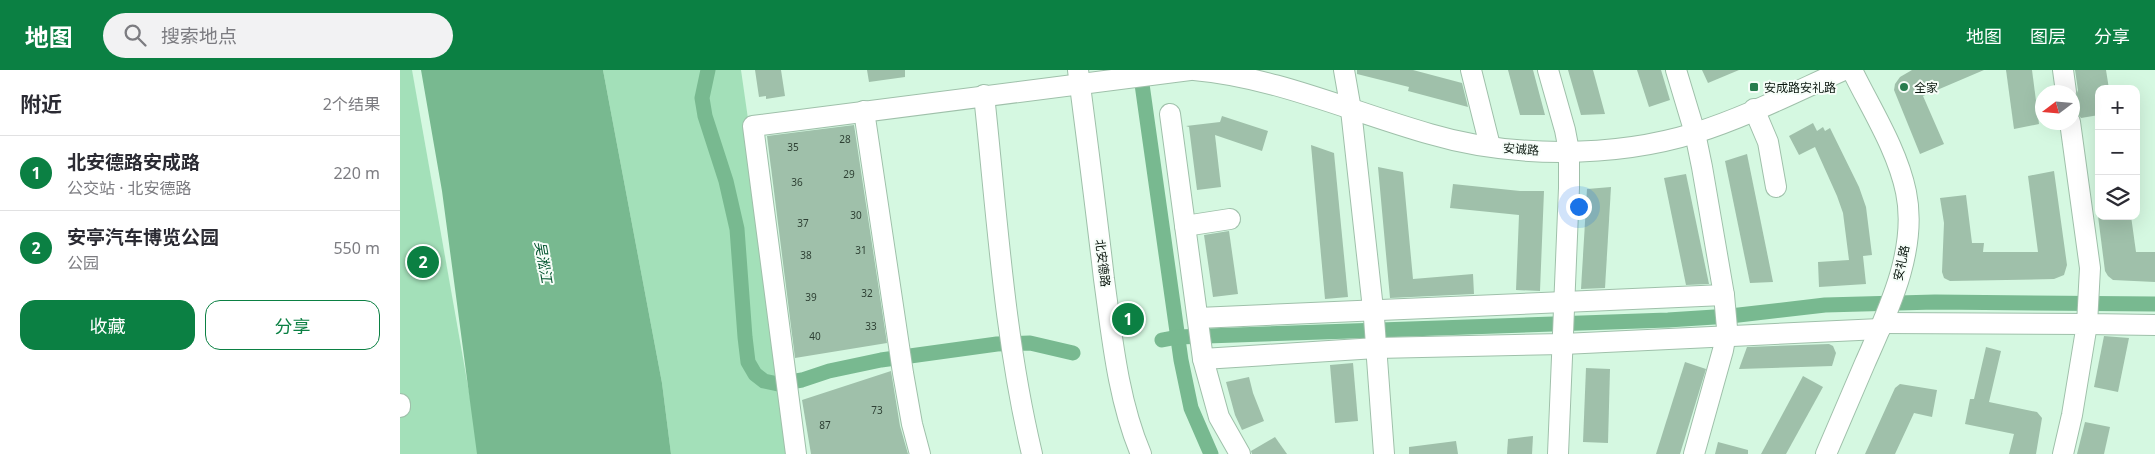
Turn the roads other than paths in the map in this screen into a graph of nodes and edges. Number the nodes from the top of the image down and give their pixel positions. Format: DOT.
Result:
graph roads {
  1 [pos="1190,70"];
  2 [pos="1194,70"];
  3 [pos="1344,70"];
  4 [pos="1471,70"];
  5 [pos="1548,70"];
  6 [pos="1676,70"];
  7 [pos="1844,70"];
  8 [pos="1852,70"];
  9 [pos="2063,70"];
  10 [pos="1079,76"];
  11 [pos="2065,85"];
  12 [pos="984,95"];
  13 [pos="1754,109"];
  14 [pos="1351,110"];
  15 [pos="864,111"];
  16 [pos="1170,114"];
  17 [pos="2071,130"];
  18 [pos="1695,133"];
  19 [pos="1490,146"];
  20 [pos="1569,151"];
  21 [pos="1776,187"];
  22 [pos="1230,219"];
  23 [pos="1185,226"];
  24 [pos="1725,300"];
  25 [pos="1563,305"];
  26 [pos="1373,314"];
  27 [pos="2088,318"];
  28 [pos="1884,321"];
  29 [pos="1199,323"];
  30 [pos="2155,325"];
  31 [pos="1726,331"];
  32 [pos="1562,340"];
  33 [pos="1376,345"];
  34 [pos="1202,353"];
  35 [pos="1563,453"];
  36 [pos="796,454"];
  37 [pos="920,454"];
  38 [pos="1032,454"];
  39 [pos="1141,454"];
  40 [pos="1240,454"];
  41 [pos="1384,454"];
  42 [pos="1694,454"];
  43 [pos="1826,454"];
  44 [pos="2063,454"];
  1 -- 10 [label="street"];
  2 -- 14 [label="street, 安诚路"];
  3 -- 14 [label="street"];
  4 -- 19 [label="street"];
  5 -- 20 [label="street"];
  6 -- 18 [label="street"];
  7 -- 13 [label="street, 安诚路"];
  8 -- 28 [label="street, 安礼路"];
  9 -- 11 [label="street"];
  10 -- 12 [label="street"];
  10 -- 39 [label="street, 北安德路"];
  12 -- 15 [label="street"];
  12 -- 38 [label="street"];
  13 -- 18 [label="street, 安诚路"];
  13 -- 21 [label="street"];
  14 -- 19 [label="street, 安诚路"];
  14 -- 26 [label="street"];
  15 -- 36 [label="street"];
  15 -- 37 [label="street"];
  16 -- 23 [label="street"];
  17 -- 27 [label="street"];
  18 -- 20 [label="street, 安诚路"];
  18 -- 24 [label="street"];
  19 -- 20 [label="street, 安诚路"];
  20 -- 25 [label="street"];
  22 -- 23 [label="street"];
  23 -- 29 [label="street"];
  24 -- 25 [label="street"];
  24 -- 31 [label="street"];
  25 -- 26 [label="street"];
  25 -- 32 [label="street"];
  26 -- 29 [label="street"];
  26 -- 33 [label="street"];
  27 -- 28 [label="street"];
  27 -- 30 [label="street"];
  27 -- 44 [label="street"];
  28 -- 31 [label="street"];
  28 -- 43 [label="street, 安礼路"];
  29 -- 34 [label="street"];
  31 -- 32 [label="street"];
  31 -- 42 [label="street"];
  32 -- 33 [label="street"];
  32 -- 35 [label="street"];
  33 -- 34 [label="street"];
  33 -- 41 [label="street"];
  34 -- 40 [label="street"];
}
